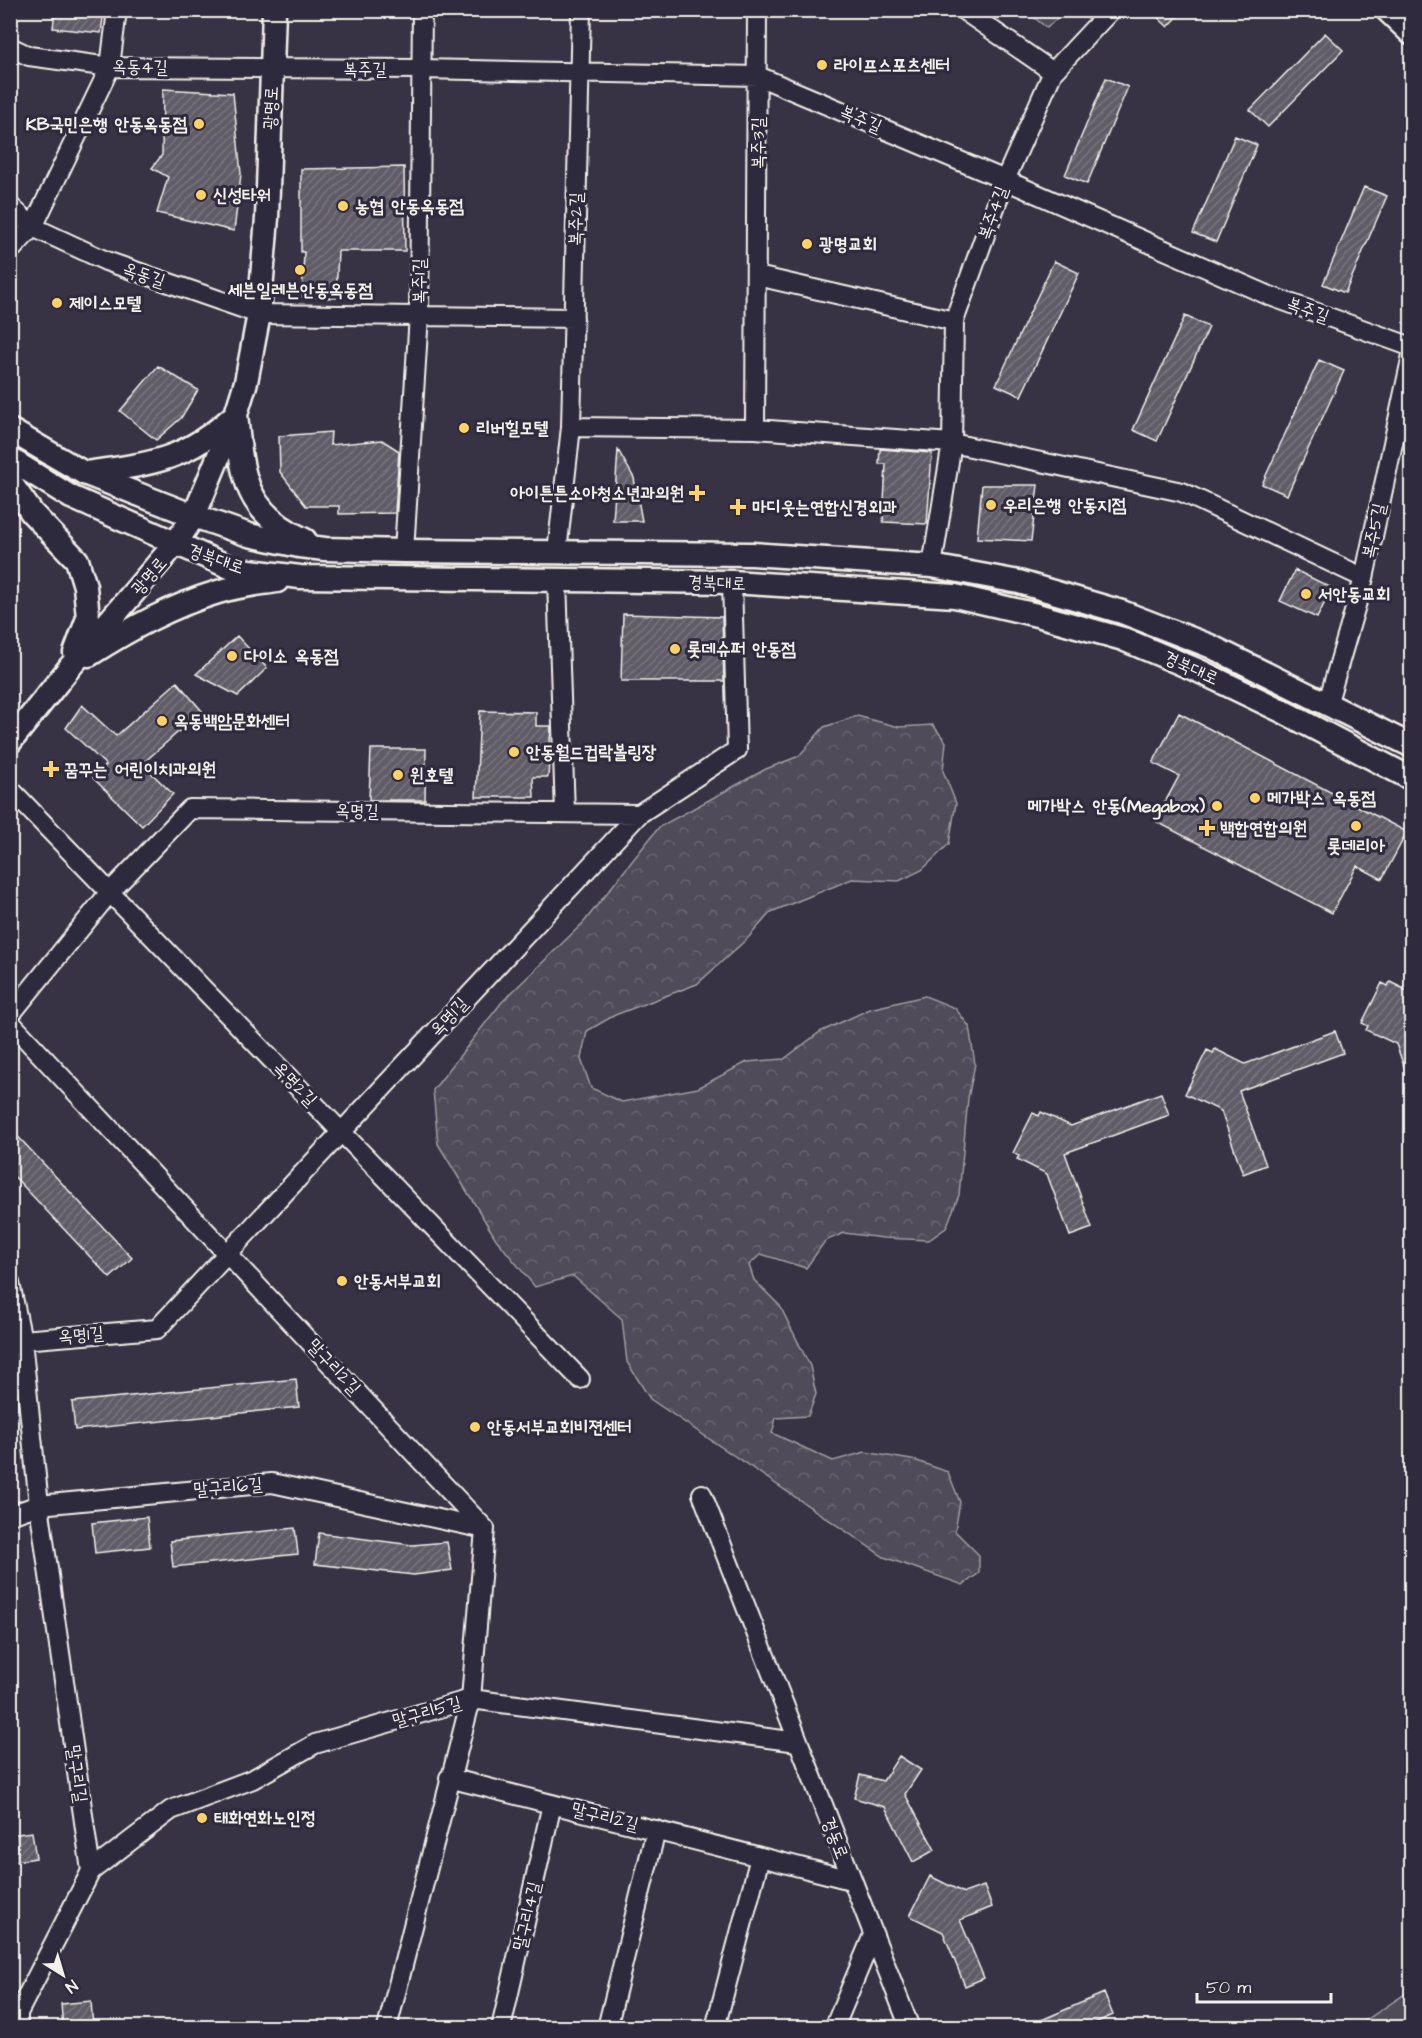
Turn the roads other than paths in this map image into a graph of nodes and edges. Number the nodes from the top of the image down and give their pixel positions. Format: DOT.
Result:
graph roads {
  1 [pos="117,10"];
  2 [pos="274,10"];
  3 [pos="422,10"];
  4 [pos="581,10"];
  5 [pos="757,10"];
  6 [pos="963,10"];
  7 [pos="1111,10"];
  8 [pos="1387,10"];
  9 [pos="1412,34"];
  10 [pos="10,47"];
  11 [pos="110,67"];
  12 [pos="273,69"];
  13 [pos="421,69"];
  14 [pos="579,71"];
  15 [pos="1053,72"];
  16 [pos="758,76"];
  17 [pos="1005,180"];
  18 [pos="10,206"];
  19 [pos="33,226"];
  20 [pos="10,251"];
  21 [pos="757,276"];
  22 [pos="259,314"];
  23 [pos="419,315"];
  24 [pos="574,318"];
  25 [pos="954,321"];
  26 [pos="1412,347"];
  27 [pos="1412,355"];
  28 [pos="237,414"];
  29 [pos="572,427"];
  30 [pos="1404,427"];
  31 [pos="755,429"];
  32 [pos="10,430"];
  33 [pos="952,443"];
  34 [pos="10,459"];
  35 [pos="84,473"];
  36 [pos="10,482"];
  37 [pos="194,516"];
  38 [pos="175,544"];
  39 [pos="325,549"];
  40 [pos="404,552"];
  41 [pos="557,552"];
  42 [pos="932,566"];
  43 [pos="300,577"];
  44 [pos="1364,578"];
  45 [pos="557,580"];
  46 [pos="732,582"];
  47 [pos="70,667"];
  48 [pos="1327,705"];
  49 [pos="10,742"];
  50 [pos="1412,746"];
  51 [pos="1412,779"];
  52 [pos="10,789"];
  53 [pos="565,813"];
  54 [pos="639,814"];
  55 [pos="110,892"];
  56 [pos="10,1015"];
  57 [pos="10,1022"];
  58 [pos="341,1131"];
  59 [pos="227,1254"];
  60 [pos="10,1283"];
  61 [pos="22,1340"];
  62 [pos="580,1379"];
  63 [pos="702,1494"];
  64 [pos="39,1505"];
  65 [pos="10,1515"];
  66 [pos="485,1529"];
  67 [pos="471,1699"];
  68 [pos="798,1742"];
  69 [pos="449,1778"];
  70 [pos="552,1804"];
  71 [pos="656,1830"];
  72 [pos="760,1857"];
  73 [pos="91,1871"];
  74 [pos="851,1880"];
  75 [pos="873,1935"];
  76 [pos="18,2028"];
  77 [pos="387,2028"];
  78 [pos="501,2028"];
  79 [pos="607,2028"];
  80 [pos="715,2028"];
  81 [pos="834,2028"];
  82 [pos="910,2028"];
  1 -- 11 [label="street"];
  2 -- 12 [label="street, 광명로"];
  3 -- 13 [label="street, 복주1길"];
  4 -- 14 [label="street, 복주2길"];
  5 -- 16 [label="street, 복주3길"];
  6 -- 15 [label="street"];
  7 -- 15 [label="street, 복주4길"];
  8 -- 9 [label="street"];
  10 -- 11 [label="street, 옥동4길"];
  11 -- 12 [label="street, 옥동4길"];
  11 -- 19 [label="street"];
  12 -- 13 [label="street, 복주길"];
  12 -- 22 [label="street, 광명로"];
  13 -- 14 [label="street, 복주길"];
  13 -- 23 [label="street, 복주1길"];
  14 -- 16 [label="street, 복주길"];
  14 -- 24 [label="street, 복주2길"];
  15 -- 17 [label="street, 복주4길"];
  16 -- 17 [label="street, 복주길"];
  16 -- 21 [label="street, 복주3길"];
  17 -- 25 [label="street, 복주4길"];
  17 -- 26 [label="street, 복주길"];
  18 -- 19 [label="street, 옥동길"];
  19 -- 20 [label="street"];
  19 -- 22 [label="street, 옥동길"];
  21 -- 25 [label="street"];
  21 -- 31 [label="street, 복주3길"];
  22 -- 23 [label="street"];
  22 -- 28 [label="street, 광명로"];
  23 -- 24 [label="street"];
  23 -- 40 [label="street, 복주1길"];
  24 -- 29 [label="street, 복주2길"];
  25 -- 33 [label="street, 복주4길"];
  27 -- 30 [label="street, 복주5길"];
  28 -- 35 [label="street"];
  28 -- 37 [label="street, 광명로"];
  28 -- 39 [label="street"];
  29 -- 31 [label="street"];
  29 -- 41 [label="street, 복주2길"];
  30 -- 44 [label="street, 복주5길"];
  31 -- 33 [label="street"];
  32 -- 35 [label="street, 경북대로"];
  33 -- 42 [label="street, 복주4길"];
  33 -- 44 [label="street"];
  34 -- 38 [label="street, 경북대로"];
  35 -- 37 [label="street, 경북대로"];
  36 -- 47 [label="street"];
  37 -- 38 [label="street, 광명로"];
  37 -- 39 [label="street, 경북대로"];
  38 -- 43 [label="street, 경북대로"];
  38 -- 47 [label="street, 광명로"];
  39 -- 40 [label="street, 경북대로"];
  40 -- 41 [label="street, 경북대로"];
  41 -- 42 [label="street, 경북대로"];
  42 -- 48 [label="street, 경북대로"];
  43 -- 45 [label="street, 경북대로"];
  43 -- 47 [label="street"];
  44 -- 48 [label="street, 복주5길"];
  45 -- 46 [label="street, 경북대로"];
  45 -- 53 [label="street"];
  46 -- 51 [label="street, 경북대로"];
  46 -- 54 [label="street, 옥명1길"];
  47 -- 49 [label="street, 광명로"];
  48 -- 50 [label="street, 경북대로"];
  52 -- 55 [label="street, 옥명2길"];
  53 -- 54 [label="street, 옥명길"];
  53 -- 55 [label="street, 옥명길"];
  54 -- 58 [label="street, 옥명1길"];
  55 -- 56 [label="street, 옥명길"];
  55 -- 58 [label="street, 옥명2길"];
  57 -- 59 [label="street, 말구리2길"];
  58 -- 59 [label="street, 옥명1길"];
  58 -- 62 [label="street, 옥명2길"];
  59 -- 61 [label="street, 옥명1길"];
  59 -- 66 [label="street, 말구리2길"];
  60 -- 61 [label="street, 말구리길"];
  61 -- 64 [label="street, 말구리길"];
  63 -- 68 [label="street, 경동로"];
  64 -- 65 [label="street"];
  64 -- 66 [label="street, 말구리6길"];
  64 -- 73 [label="street, 말구리길"];
  66 -- 67 [label="street"];
  67 -- 68 [label="street, 말구리5길"];
  67 -- 69 [label="street"];
  67 -- 73 [label="street, 말구리5길"];
  68 -- 74 [label="street, 경동로"];
  69 -- 70 [label="street, 말구리2길"];
  69 -- 77 [label="street"];
  70 -- 71 [label="street, 말구리2길"];
  70 -- 78 [label="street, 말구리4길"];
  71 -- 72 [label="street, 말구리2길"];
  71 -- 79 [label="street"];
  72 -- 74 [label="street, 말구리2길"];
  72 -- 80 [label="street"];
  73 -- 76 [label="street"];
  74 -- 75 [label="street, 경동로"];
  75 -- 81 [label="street"];
  75 -- 82 [label="street, 경동로"];
}
